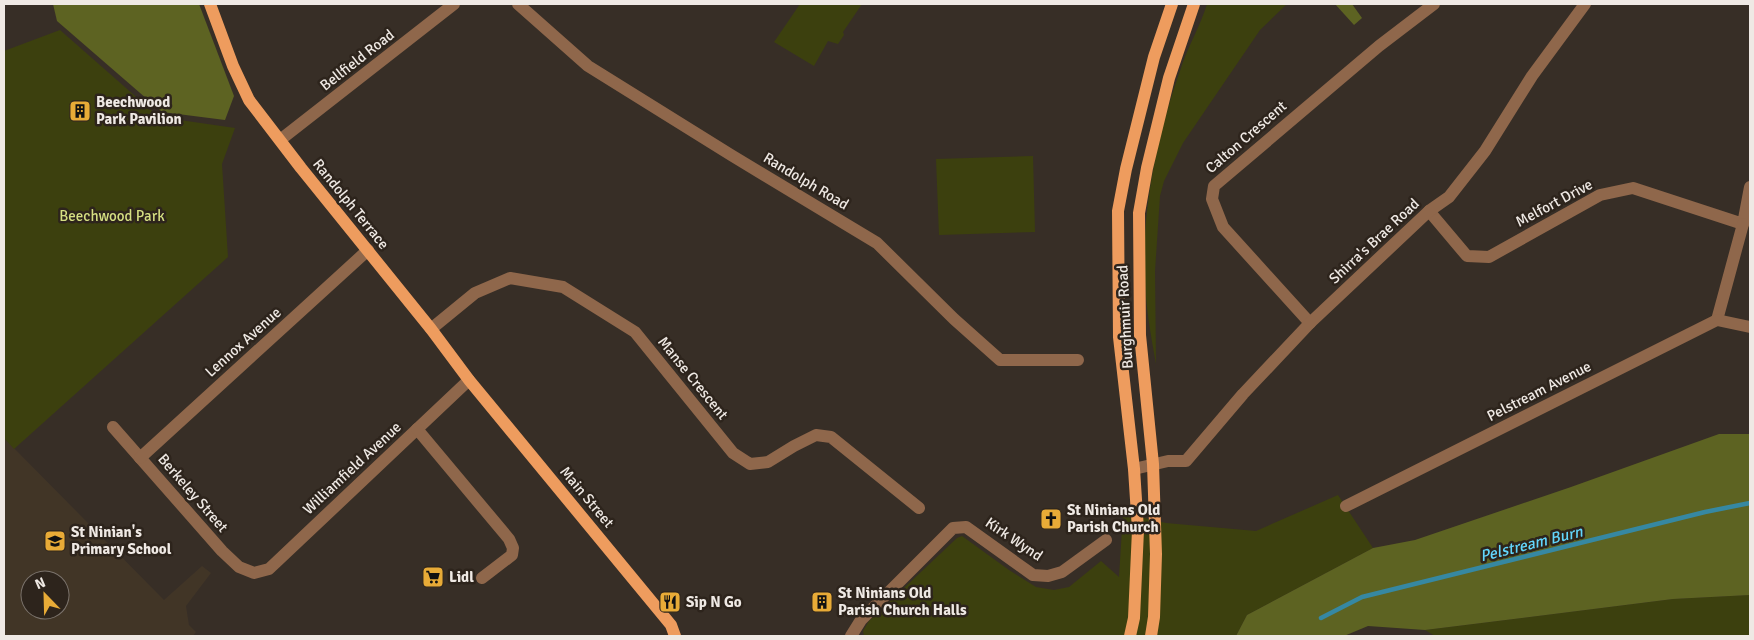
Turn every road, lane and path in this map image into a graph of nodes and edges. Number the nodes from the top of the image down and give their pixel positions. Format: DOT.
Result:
graph roads {
  1 [pos="210,4"];
  2 [pos="454,4"];
  3 [pos="518,4"];
  4 [pos="1172,4"];
  5 [pos="1194,4"];
  6 [pos="1434,4"];
  7 [pos="1585,4"];
  8 [pos="280,140"];
  9 [pos="1750,187"];
  10 [pos="1430,211"];
  11 [pos="1743,224"];
  12 [pos="368,250"];
  13 [pos="1717,320"];
  14 [pos="1310,323"];
  15 [pos="1750,328"];
  16 [pos="431,329"];
  17 [pos="1078,360"];
  18 [pos="469,380"];
  19 [pos="113,427"];
  20 [pos="417,429"];
  21 [pos="140,458"];
  22 [pos="1153,464"];
  23 [pos="1134,469"];
  24 [pos="1346,506"];
  25 [pos="919,508"];
  26 [pos="1106,540"];
  27 [pos="254,573"];
  28 [pos="482,578"];
  29 [pos="675,636"];
  30 [pos="851,636"];
  31 [pos="1130,636"];
  32 [pos="1151,636"];
  1 -- 8 [label="main road, Randolph Terrace"];
  2 -- 8 [label="street, Bellfield Road"];
  3 -- 17 [label="street, Randolph Road"];
  4 -- 23 [label="main road, Burghmuir Road"];
  5 -- 22 [label="main road, Burghmuir Road"];
  6 -- 14 [label="street, Calton Crescent"];
  7 -- 10 [label="street, Shirra's Brae Road"];
  8 -- 12 [label="main road, Randolph Terrace"];
  9 -- 11 [label="street"];
  10 -- 11 [label="street, Melfort Drive"];
  10 -- 14 [label="street, Shirra's Brae Road"];
  11 -- 13 [label="street"];
  12 -- 16 [label="main road, Randolph Terrace"];
  12 -- 21 [label="street, Lennox Avenue"];
  13 -- 15 [label="street"];
  13 -- 24 [label="street, Pelstream Avenue"];
  14 -- 22 [label="street, Shirra's Brae Road"];
  16 -- 18 [label="main road, Randolph Terrace"];
  16 -- 25 [label="street, Manse Crescent"];
  18 -- 20 [label="street, Williamfield Avenue"];
  18 -- 29 [label="main road, Main Street"];
  19 -- 21 [label="street, Berkeley Street"];
  20 -- 27 [label="street, Williamfield Avenue"];
  20 -- 28 [label="street"];
  21 -- 27 [label="street, Berkeley Street"];
  22 -- 23 [label="street, Shirra's Brae Road"];
  22 -- 32 [label="main road, Burghmuir Road"];
  23 -- 31 [label="main road, Burghmuir Road"];
  26 -- 30 [label="street, Kirk Wynd"];
}
